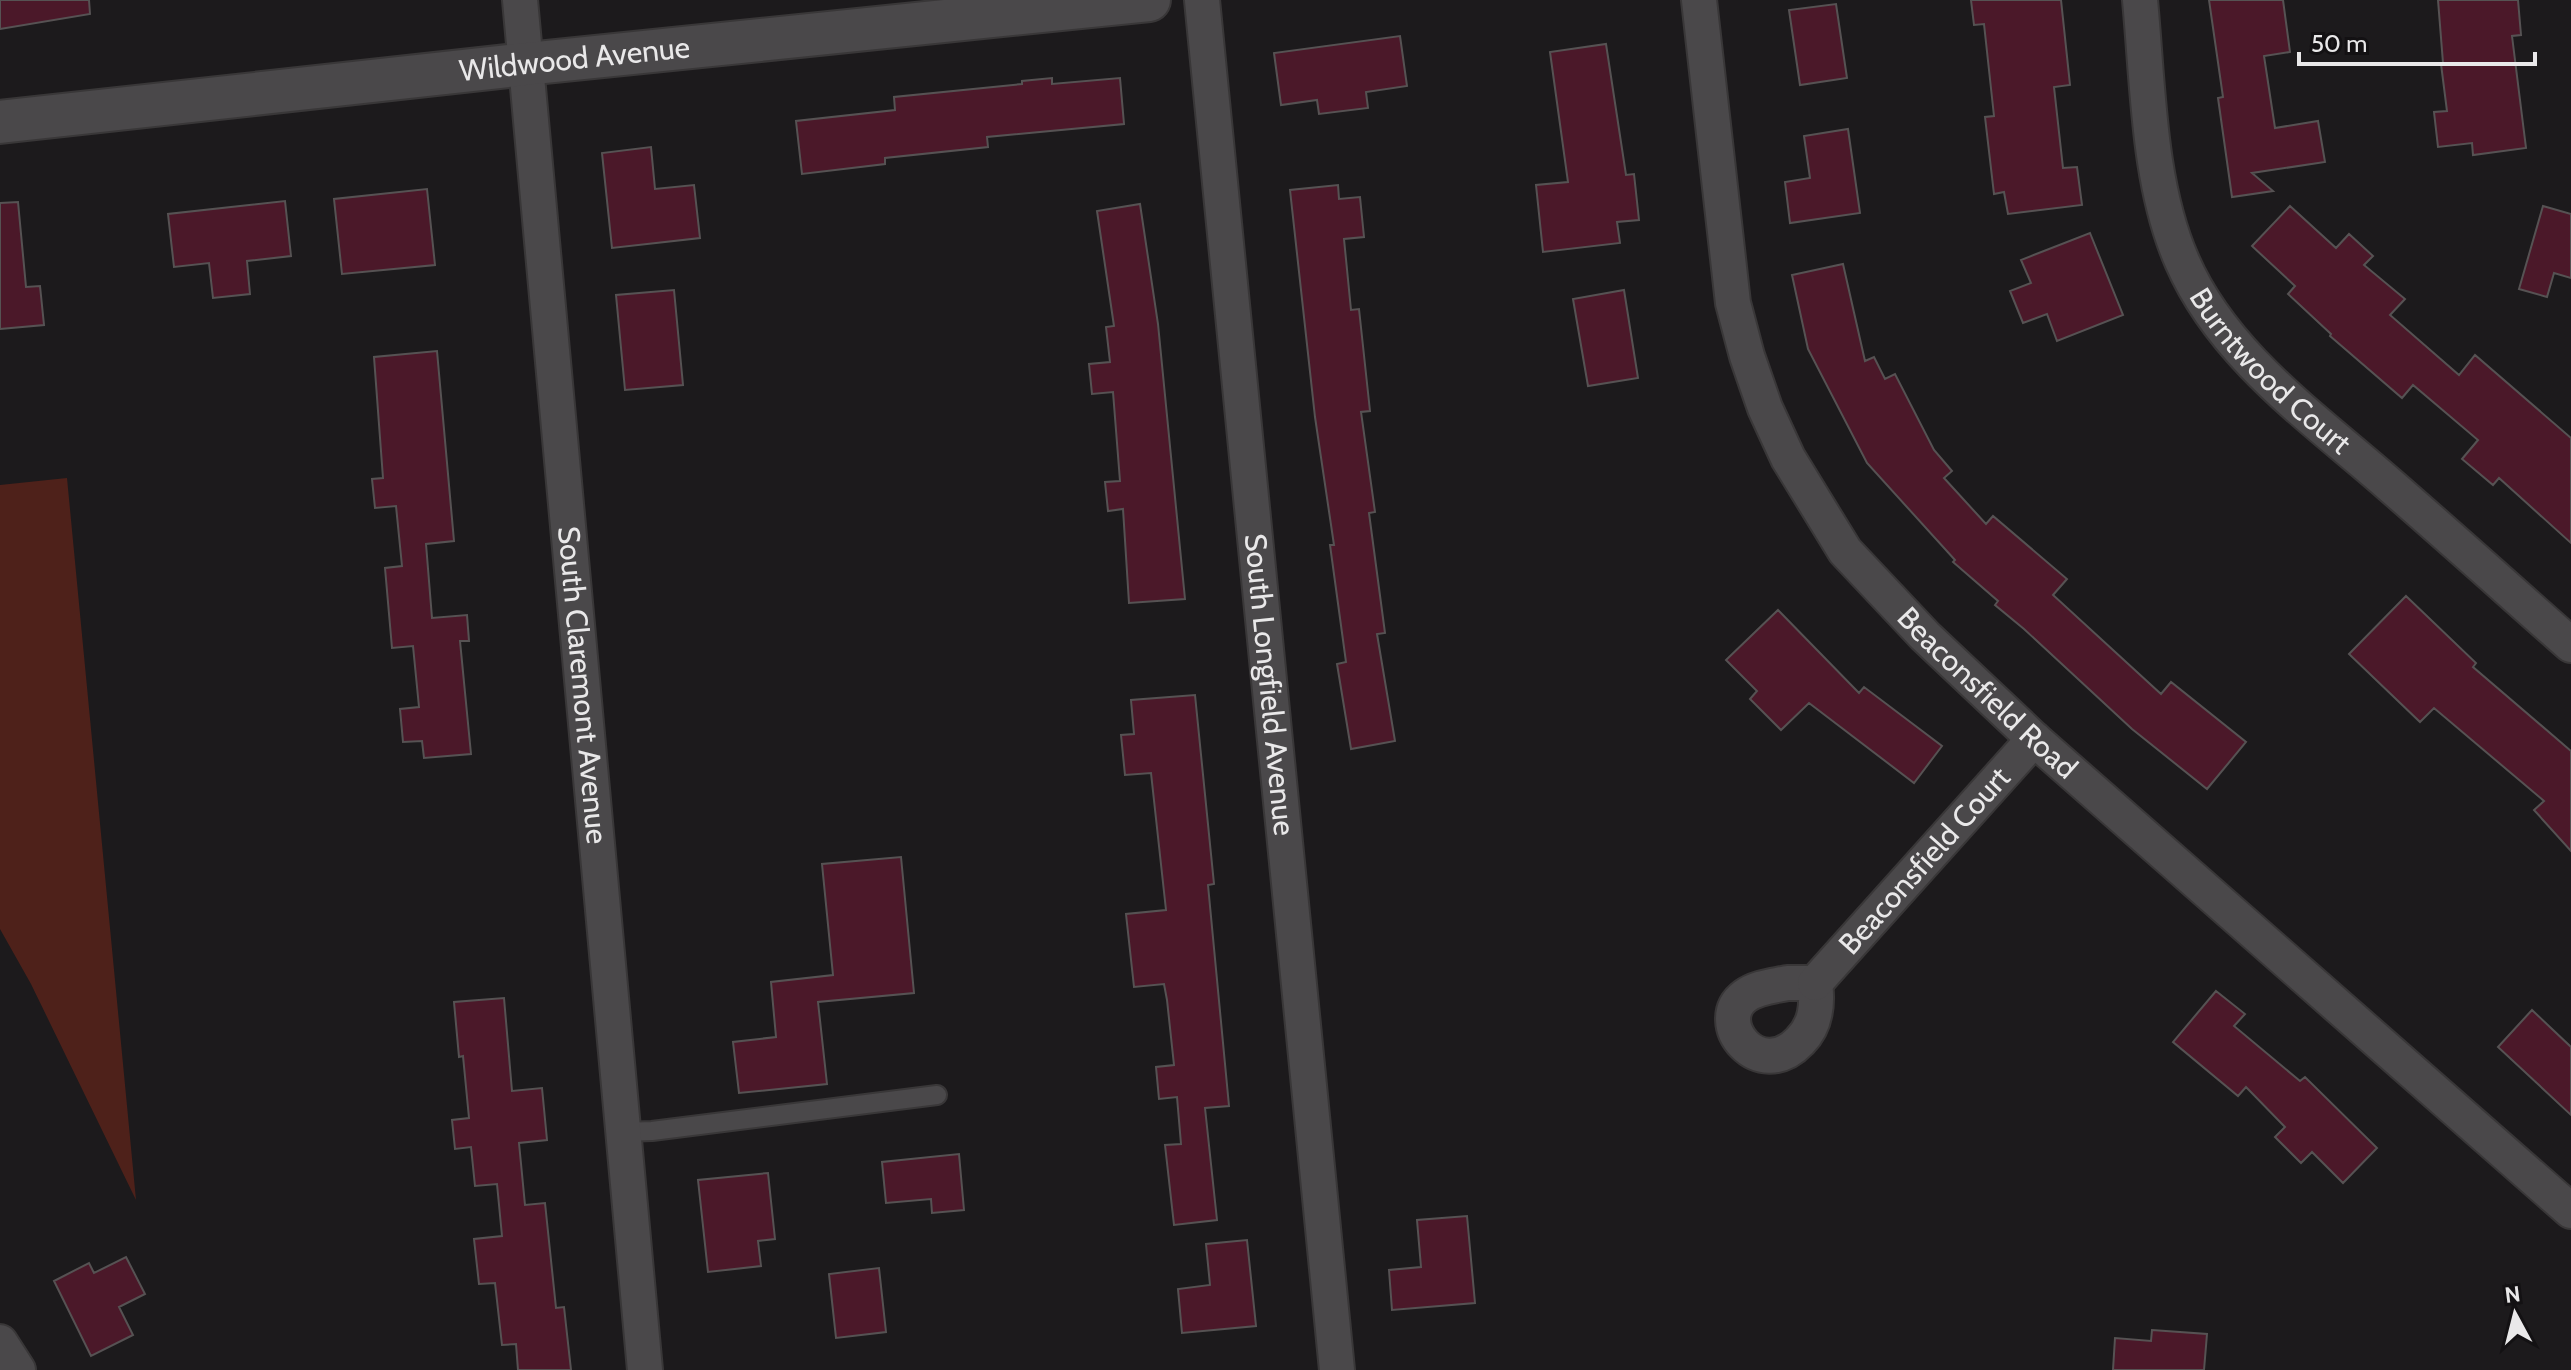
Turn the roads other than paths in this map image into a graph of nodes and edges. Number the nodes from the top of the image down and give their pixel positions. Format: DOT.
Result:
graph roads {
  1 [pos="520,0"];
  2 [pos="1149,0"];
  3 [pos="1202,0"];
  4 [pos="1699,0"];
  5 [pos="2140,0"];
  6 [pos="526,64"];
  7 [pos="0,122"];
  8 [pos="2571,645"];
  9 [pos="2034,739"];
  10 [pos="1815,983"];
  11 [pos="937,1095"];
  12 [pos="624,1132"];
  13 [pos="2571,1211"];
  14 [pos="0,1342"];
  15 [pos="18,1370"];
  16 [pos="645,1370"];
  17 [pos="1337,1370"];
  1 -- 6 [label="street, South Claremont Avenue"];
  2 -- 6 [label="street, Wildwood Avenue"];
  3 -- 17 [label="street, South Longfield Avenue"];
  4 -- 9 [label="street, Beaconsfield Road"];
  5 -- 8 [label="street, Burntwood Court"];
  6 -- 7 [label="street, Wildwood Avenue"];
  6 -- 12 [label="street, South Claremont Avenue"];
  9 -- 10 [label="street, Beaconsfield Court"];
  9 -- 13 [label="street, Beaconsfield Road"];
  11 -- 12 [label="lane"];
  12 -- 16 [label="street, South Claremont Avenue"];
  14 -- 15 [label="street"];
}
